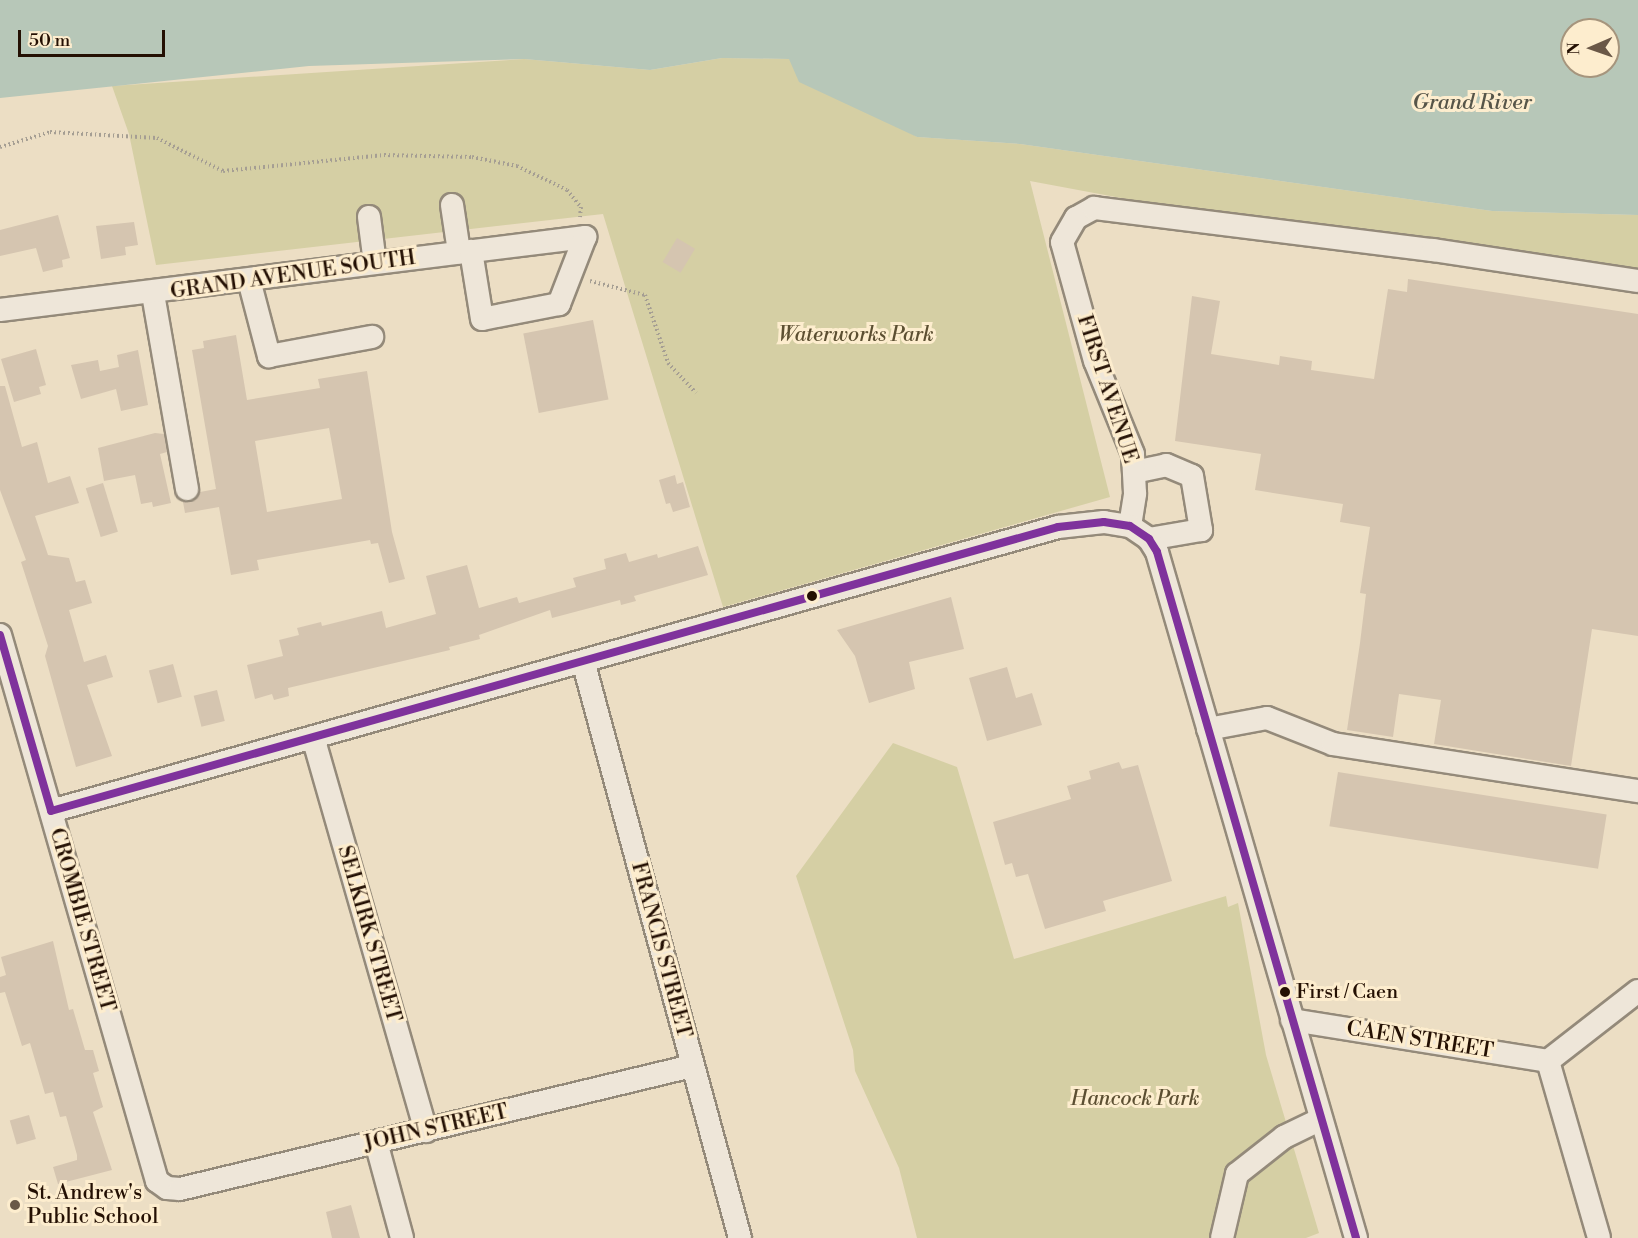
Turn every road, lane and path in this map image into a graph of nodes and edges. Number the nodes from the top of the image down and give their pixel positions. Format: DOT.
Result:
graph roads {
  1 [pos="0,147"];
  2 [pos="452,205"];
  3 [pos="369,217"];
  4 [pos="580,237"];
  5 [pos="465,252"];
  6 [pos="375,263"];
  7 [pos="571,277"];
  8 [pos="249,280"];
  9 [pos="1638,281"];
  10 [pos="153,294"];
  11 [pos="0,310"];
  12 [pos="372,336"];
  13 [pos="696,393"];
  14 [pos="1134,472"];
  15 [pos="188,489"];
  16 [pos="1130,526"];
  17 [pos="1149,539"];
  18 [pos="0,635"];
  19 [pos="583,661"];
  20 [pos="1208,729"];
  21 [pos="313,737"];
  22 [pos="1638,791"];
  23 [pos="51,811"];
  24 [pos="1638,991"];
  25 [pos="1292,1020"];
  26 [pos="1548,1061"];
  27 [pos="692,1066"];
  28 [pos="1321,1119"];
  29 [pos="426,1131"];
  30 [pos="376,1142"];
  31 [pos="180,1189"];
  32 [pos="402,1238"];
  33 [pos="740,1238"];
  34 [pos="1222,1238"];
  35 [pos="1356,1238"];
  36 [pos="1599,1238"];
  1 -- 4 [label="path"];
  2 -- 5 [label="street"];
  3 -- 6 [label="street"];
  4 -- 5 [label="street, GRAND AVENUE SOUTH"];
  4 -- 7 [label="street"];
  5 -- 6 [label="street, GRAND AVENUE SOUTH"];
  5 -- 7 [label="street"];
  6 -- 8 [label="street, GRAND AVENUE SOUTH"];
  7 -- 13 [label="path"];
  8 -- 10 [label="street, GRAND AVENUE SOUTH"];
  8 -- 12 [label="street"];
  9 -- 14 [label="street, FIRST AVENUE"];
  10 -- 11 [label="street, GRAND AVENUE SOUTH"];
  10 -- 15 [label="street"];
  14 -- 16 [label="street, FIRST AVENUE"];
  14 -- 17 [label="street"];
  16 -- 17 [label="street"];
  16 -- 19 [label="street"];
  17 -- 20 [label="street"];
  18 -- 23 [label="street, CROMBIE STREET"];
  19 -- 21 [label="street"];
  19 -- 27 [label="street, FRANCIS STREET"];
  20 -- 22 [label="street"];
  20 -- 25 [label="street"];
  21 -- 23 [label="street"];
  21 -- 29 [label="street, SELKIRK STREET"];
  23 -- 31 [label="street, CROMBIE STREET"];
  24 -- 26 [label="street"];
  25 -- 26 [label="street, CAEN STREET"];
  25 -- 28 [label="street"];
  26 -- 36 [label="street"];
  27 -- 29 [label="street, JOHN STREET"];
  27 -- 33 [label="street, FRANCIS STREET"];
  28 -- 34 [label="street"];
  28 -- 35 [label="street"];
  29 -- 30 [label="street, JOHN STREET"];
  30 -- 31 [label="street, JOHN STREET"];
  30 -- 32 [label="street"];
}
